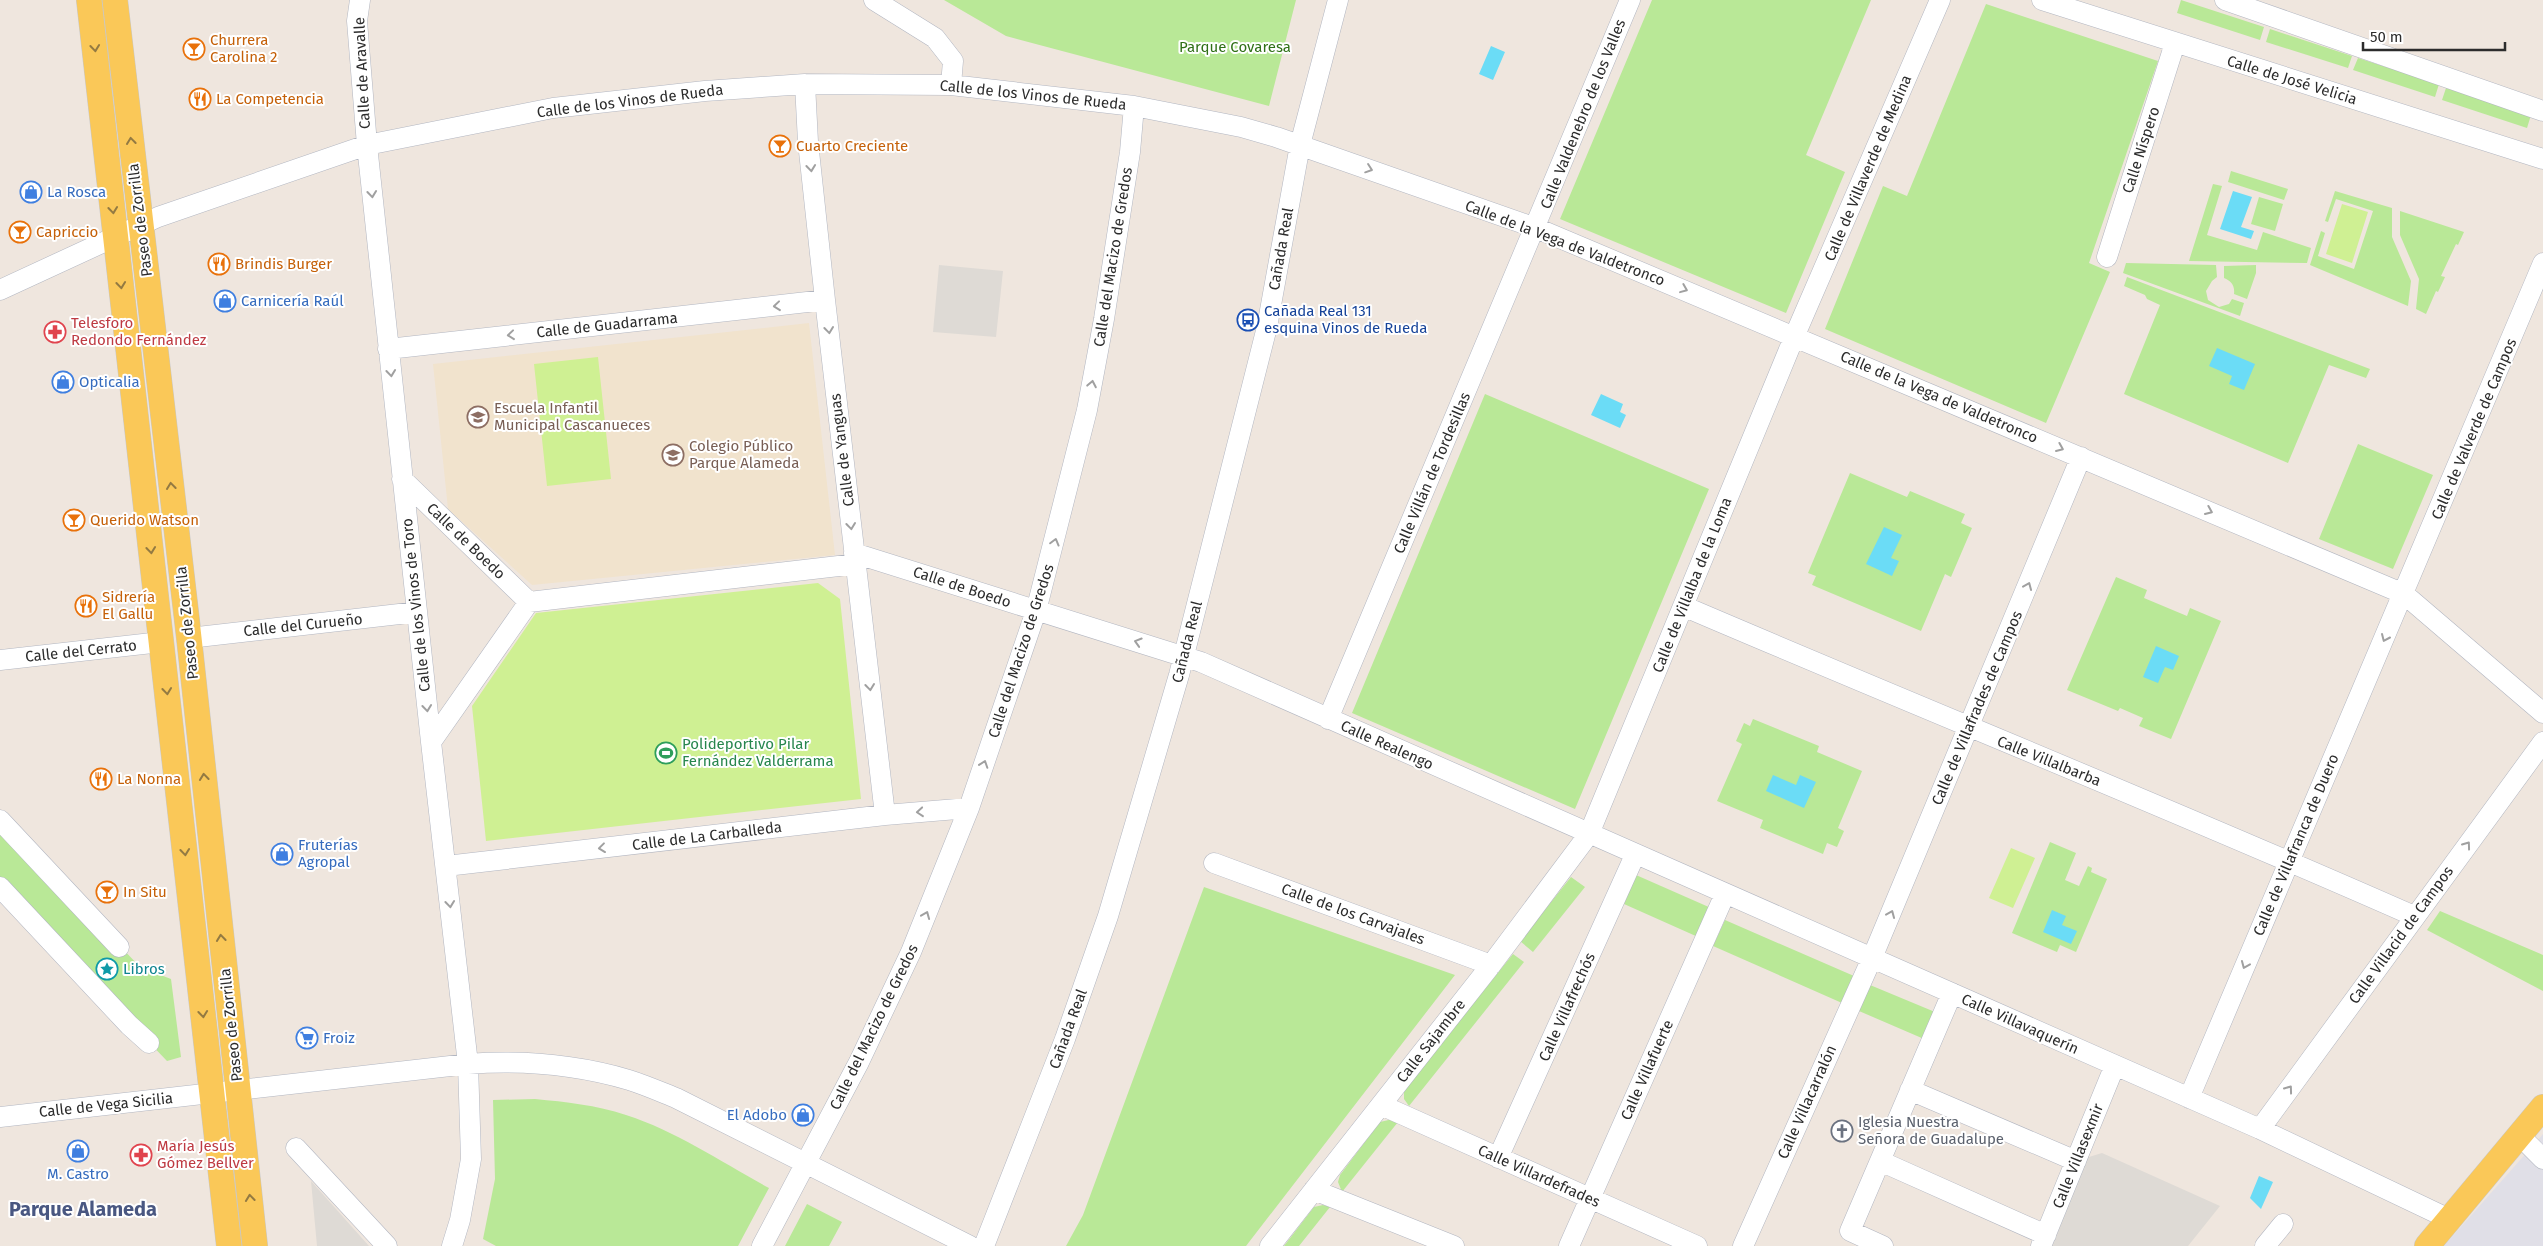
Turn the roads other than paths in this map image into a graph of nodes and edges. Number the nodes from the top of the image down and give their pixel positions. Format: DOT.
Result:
graph roads {
  1 [pos="89,0"];
  2 [pos="115,0"];
  3 [pos="360,0"];
  4 [pos="874,0"];
  5 [pos="1340,0"];
  6 [pos="1630,0"];
  7 [pos="1940,0"];
  8 [pos="2042,0"];
  9 [pos="2225,0"];
  10 [pos="2175,43"];
  11 [pos="805,84"];
  12 [pos="951,85"];
  13 [pos="1134,106"];
  14 [pos="2543,112"];
  15 [pos="367,145"];
  16 [pos="1300,145"];
  17 [pos="2543,159"];
  18 [pos="141,225"];
  19 [pos="1536,228"];
  20 [pos="115,236"];
  21 [pos="2107,257"];
  22 [pos="2543,263"];
  23 [pos="0,290"];
  24 [pos="825,300"];
  25 [pos="1795,335"];
  26 [pos="388,349"];
  27 [pos="2082,457"];
  28 [pos="402,479"];
  29 [pos="855,558"];
  30 [pos="2404,594"];
  31 [pos="529,602"];
  32 [pos="1683,606"];
  33 [pos="1036,611"];
  34 [pos="416,612"];
  35 [pos="189,638"];
  36 [pos="161,642"];
  37 [pos="1185,656"];
  38 [pos="0,660"];
  39 [pos="2543,713"];
  40 [pos="1328,719"];
  41 [pos="1969,728"];
  42 [pos="430,742"];
  43 [pos="2543,742"];
  44 [pos="968,808"];
  45 [pos="885,815"];
  46 [pos="0,820"];
  47 [pos="1589,834"];
  48 [pos="1635,855"];
  49 [pos="2288,860"];
  50 [pos="1214,863"];
  51 [pos="446,866"];
  52 [pos="0,887"];
  53 [pos="1725,894"];
  54 [pos="2414,916"];
  55 [pos="118,947"];
  56 [pos="1872,958"];
  57 [pos="1491,965"];
  58 [pos="1952,993"];
  59 [pos="149,1043"];
  60 [pos="468,1064"];
  61 [pos="2115,1065"];
  62 [pos="1910,1090"];
  63 [pos="238,1091"];
  64 [pos="212,1094"];
  65 [pos="2189,1098"];
  66 [pos="1381,1105"];
  67 [pos="2543,1107"];
  68 [pos="0,1117"];
  69 [pos="2260,1129"];
  70 [pos="2519,1136"];
  71 [pos="296,1148"];
  72 [pos="1498,1158"];
  73 [pos="2543,1159"];
  74 [pos="1880,1161"];
  75 [pos="2076,1161"];
  76 [pos="806,1164"];
  77 [pos="1314,1190"];
  78 [pos="1590,1199"];
  79 [pos="2449,1219"];
  80 [pos="2283,1224"];
  81 [pos="2044,1240"];
  82 [pos="229,1246"];
  83 [pos="255,1246"];
  84 [pos="387,1246"];
  85 [pos="452,1246"];
  86 [pos="762,1246"];
  87 [pos="970,1246"];
  88 [pos="984,1246"];
  89 [pos="1270,1246"];
  90 [pos="1454,1246"];
  91 [pos="1569,1246"];
  92 [pos="1697,1246"];
  93 [pos="1743,1246"];
  94 [pos="1883,1246"];
  95 [pos="2265,1246"];
  96 [pos="2426,1246"];
  1 -- 20 [label="main road, Paseo de Zorrilla, one-way"];
  18 -- 2 [label="main road, Paseo de Zorrilla, one-way"];
  3 -- 15 [label="street, Calle de Aravalle"];
  4 -- 12 [label="street"];
  5 -- 16 [label="street, Cañada Real"];
  6 -- 19 [label="street, Calle Valdenebro de los Valles"];
  7 -- 25 [label="street, Calle de Villaverde de Medina"];
  8 -- 10 [label="street, Calle de José Velicia"];
  9 -- 14 [label="street"];
  10 -- 17 [label="street, Calle de José Velicia"];
  10 -- 21 [label="street, Calle Níspero"];
  11 -- 12 [label="street, Calle de los Vinos de Rueda"];
  11 -- 15 [label="street, Calle de los Vinos de Rueda"];
  11 -- 24 [label="street, Calle de Yanguas, one-way"];
  12 -- 13 [label="street, Calle de los Vinos de Rueda"];
  13 -- 16 [label="street, Calle de los Vinos de Rueda"];
  33 -- 13 [label="street, Calle del Macizo de Gredos, one-way"];
  15 -- 18 [label="street, Calle de los Vinos de Rueda"];
  15 -- 26 [label="street, Calle de los Vinos de Toro, one-way"];
  16 -- 19 [label="street, Calle de la Vega de Valdetronco, one-way"];
  16 -- 37 [label="street, Cañada Real"];
  18 -- 20 [label="street, Calle de los Vinos de Rueda"];
  35 -- 18 [label="main road, Paseo de Zorrilla, one-way"];
  19 -- 25 [label="street, Calle de la Vega de Valdetronco, one-way"];
  19 -- 40 [label="street, Calle Villán de Tordesillas"];
  20 -- 23 [label="street, Calle de los Vinos de Rueda"];
  20 -- 36 [label="main road, Paseo de Zorrilla, one-way"];
  22 -- 30 [label="street, Calle de Valverde de Campos"];
  24 -- 26 [label="street, Calle de Guadarrama, one-way"];
  24 -- 29 [label="street, Calle de Yanguas, one-way"];
  25 -- 27 [label="street, Calle de la Vega de Valdetronco, one-way"];
  25 -- 32 [label="street, Calle de Villalba de la Loma"];
  26 -- 28 [label="street, Calle de los Vinos de Toro, one-way"];
  27 -- 30 [label="street, Calle de la Vega de Valdetronco, one-way"];
  41 -- 27 [label="street, Calle de Villafrades de Campos, one-way"];
  28 -- 31 [label="street, Calle de Boedo"];
  28 -- 34 [label="street, Calle de los Vinos de Toro"];
  29 -- 31 [label="street, Calle de Boedo"];
  29 -- 33 [label="street, Calle de Boedo"];
  29 -- 45 [label="street, Calle de Yanguas, one-way"];
  30 -- 39 [label="street, Calle de la Vega de Valdetronco"];
  30 -- 49 [label="street, Calle de Villafranca de Duero, one-way"];
  31 -- 42 [label="street"];
  32 -- 41 [label="street, Calle Villalbarba"];
  32 -- 47 [label="street, Calle de Villalba de la Loma"];
  37 -- 33 [label="street, Calle de Boedo, one-way"];
  44 -- 33 [label="street, Calle del Macizo de Gredos, one-way"];
  34 -- 35 [label="street, Calle del Curueño"];
  34 -- 42 [label="street, Calle de los Vinos de Toro, one-way"];
  63 -- 35 [label="main road, Paseo de Zorrilla, one-way"];
  36 -- 38 [label="street, Calle del Cerrato"];
  36 -- 64 [label="main road, Paseo de Zorrilla, one-way"];
  37 -- 40 [label="street, Calle Realengo"];
  37 -- 88 [label="street, Cañada Real"];
  40 -- 47 [label="street, Calle Realengo"];
  41 -- 49 [label="street, Calle Villalbarba"];
  56 -- 41 [label="street, Calle de Villafrades de Campos, one-way"];
  42 -- 51 [label="street, Calle de los Vinos de Toro"];
  54 -- 43 [label="street, Calle Villacid de Campos, one-way"];
  44 -- 45 [label="street, Calle de La Carballeda, one-way"];
  76 -- 44 [label="street, Calle del Macizo de Gredos, one-way"];
  45 -- 51 [label="street, Calle de La Carballeda, one-way"];
  46 -- 55 [label="street"];
  47 -- 48 [label="street, Calle Villavaquerín"];
  47 -- 57 [label="street, Calle Sajambre"];
  48 -- 53 [label="street, Calle Villavaquerín"];
  48 -- 72 [label="street, Calle Villafrechós"];
  49 -- 54 [label="street, Calle Villalbarba"];
  49 -- 65 [label="street, Calle de Villafranca de Duero, one-way"];
  50 -- 57 [label="street, Calle de los Carvajales"];
  51 -- 60 [label="street, Calle de los Vinos de Toro, one-way"];
  52 -- 59 [label="street"];
  53 -- 56 [label="street, Calle Villavaquerín"];
  53 -- 78 [label="street, Calle Villafuerte"];
  69 -- 54 [label="street, Calle Villacid de Campos, one-way"];
  56 -- 58 [label="street, Calle Villavaquerín"];
  56 -- 93 [label="street, Calle Villacarralón"];
  57 -- 66 [label="street, Calle Sajambre"];
  58 -- 61 [label="street, Calle Villavaquerín"];
  58 -- 62 [label="street"];
  60 -- 63 [label="street, Calle de Vega Sicilia"];
  60 -- 76 [label="street, Calle de Vega Sicilia"];
  60 -- 85 [label="street, Calle de los Vinos de Toro"];
  61 -- 65 [label="street, Calle Villavaquerín"];
  61 -- 75 [label="street, Calle Villasexmir"];
  62 -- 74 [label="street"];
  62 -- 75 [label="street"];
  63 -- 64 [label="street, Calle de Vega Sicilia"];
  83 -- 63 [label="main road, Paseo de Zorrilla, one-way"];
  64 -- 68 [label="street, Calle de Vega Sicilia"];
  64 -- 82 [label="main road, Paseo de Zorrilla"];
  65 -- 69 [label="street, Calle Villavaquerín"];
  66 -- 72 [label="street, Calle Villardefrades"];
  66 -- 77 [label="street, Calle Sajambre"];
  67 -- 70 [label="main road"];
  69 -- 79 [label="street, Calle Villavaquerín"];
  70 -- 73 [label="street"];
  70 -- 79 [label="main road"];
  71 -- 84 [label="street"];
  72 -- 78 [label="street, Calle Villardefrades"];
  74 -- 81 [label="street"];
  74 -- 94 [label="street"];
  75 -- 81 [label="street, Calle Villasexmir"];
  76 -- 86 [label="street, Calle del Macizo de Gredos"];
  76 -- 87 [label="street, Calle de Vega Sicilia"];
  77 -- 89 [label="street, Calle Sajambre"];
  77 -- 90 [label="street"];
  78 -- 91 [label="street, Calle Villafuerte"];
  78 -- 92 [label="street, Calle Villardefrades"];
  79 -- 96 [label="main road"];
  80 -- 95 [label="street"];
}
